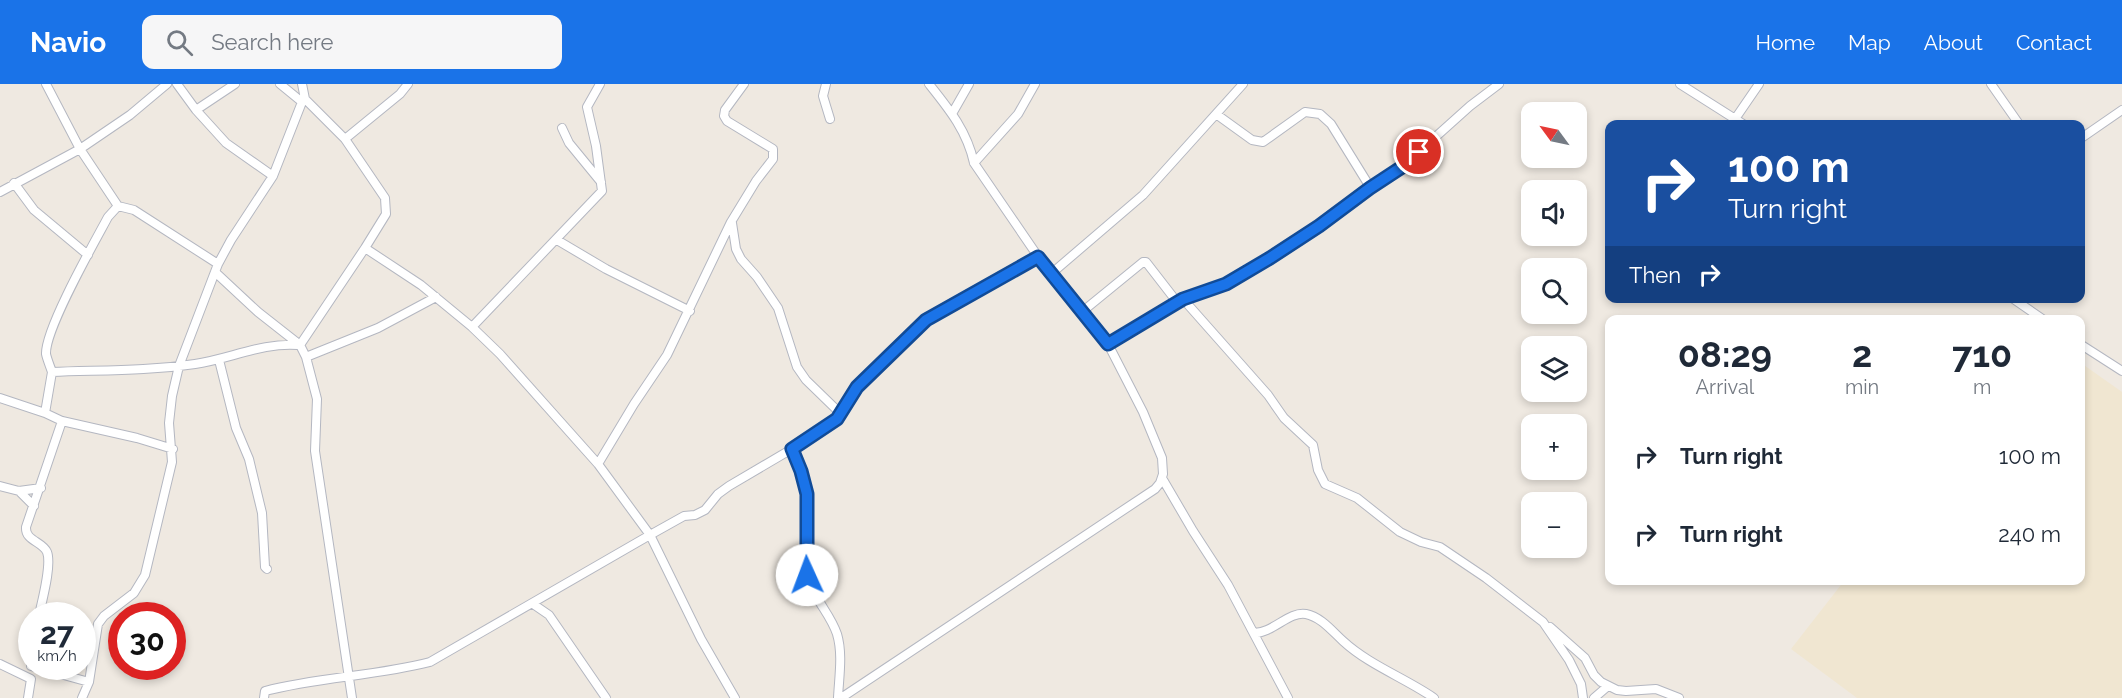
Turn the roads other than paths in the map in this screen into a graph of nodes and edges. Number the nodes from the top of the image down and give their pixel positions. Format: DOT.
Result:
graph roads {
  1 [pos="46,84"];
  2 [pos="166,84"];
  3 [pos="177,84"];
  4 [pos="235,84"];
  5 [pos="280,84"];
  6 [pos="302,84"];
  7 [pos="408,84"];
  8 [pos="600,84"];
  9 [pos="744,84"];
  10 [pos="825,84"];
  11 [pos="929,84"];
  12 [pos="969,84"];
  13 [pos="1035,84"];
  14 [pos="1243,84"];
  15 [pos="1499,84"];
  16 [pos="1680,84"];
  17 [pos="1759,84"];
  18 [pos="1991,84"];
  19 [pos="304,101"];
  20 [pos="196,110"];
  21 [pos="2122,110"];
  22 [pos="953,112"];
  23 [pos="1216,114"];
  24 [pos="830,119"];
  25 [pos="1735,120"];
  26 [pos="2016,120"];
  27 [pos="562,128"];
  28 [pos="2085,136"];
  29 [pos="345,139"];
  30 [pos="80,148"];
  31 [pos="974,163"];
  32 [pos="273,176"];
  33 [pos="14,183"];
  34 [pos="602,183"];
  35 [pos="1370,188"];
  36 [pos="0,192"];
  37 [pos="118,206"];
  38 [pos="731,222"];
  39 [pos="557,240"];
  40 [pos="365,248"];
  41 [pos="720,248"];
  42 [pos="736,249"];
  43 [pos="88,255"];
  44 [pos="1038,257"];
  45 [pos="217,268"];
  46 [pos="1052,273"];
  47 [pos="436,297"];
  48 [pos="1180,301"];
  49 [pos="2019,303"];
  50 [pos="690,311"];
  51 [pos="1083,311"];
  52 [pos="2037,315"];
  53 [pos="472,327"];
  54 [pos="1108,344"];
  55 [pos="300,345"];
  56 [pos="2085,347"];
  57 [pos="306,357"];
  58 [pos="219,360"];
  59 [pos="179,366"];
  60 [pos="2122,370"];
  61 [pos="52,372"];
  62 [pos="0,398"];
  63 [pos="45,412"];
  64 [pos="841,414"];
  65 [pos="62,421"];
  66 [pos="173,449"];
  67 [pos="792,449"];
  68 [pos="598,464"];
  69 [pos="1162,478"];
  70 [pos="0,486"];
  71 [pos="41,488"];
  72 [pos="19,492"];
  73 [pos="34,506"];
  74 [pos="650,535"];
  75 [pos="267,569"];
  76 [pos="546,597"];
  77 [pos="41,602"];
  78 [pos="533,604"];
  79 [pos="549,615"];
  80 [pos="1544,622"];
  81 [pos="1254,633"];
  82 [pos="0,664"];
  83 [pos="18,673"];
  84 [pos="350,675"];
  85 [pos="30,680"];
  86 [pos="86,680"];
  87 [pos="89,681"];
  88 [pos="1608,686"];
  89 [pos="28,698"];
  90 [pos="82,698"];
  91 [pos="264,698"];
  92 [pos="352,698"];
  93 [pos="606,698"];
  94 [pos="735,698"];
  95 [pos="840,698"];
  96 [pos="1288,698"];
  97 [pos="1434,698"];
  98 [pos="1583,698"];
  99 [pos="1594,698"];
  100 [pos="1679,698"];
  1 -- 30 [label="street"];
  2 -- 30 [label="street"];
  3 -- 20 [label="street"];
  4 -- 20 [label="street"];
  5 -- 19 [label="street"];
  6 -- 19 [label="street"];
  7 -- 29 [label="street"];
  8 -- 34 [label="street"];
  9 -- 38 [label="street"];
  10 -- 24 [label="street"];
  11 -- 22 [label="street"];
  12 -- 22 [label="street"];
  13 -- 31 [label="street"];
  14 -- 23 [label="street"];
  15 -- 35 [label="street"];
  16 -- 25 [label="street"];
  17 -- 25 [label="street"];
  18 -- 26 [label="street"];
  19 -- 29 [label="street"];
  19 -- 32 [label="street"];
  20 -- 32 [label="street"];
  21 -- 28 [label="street"];
  22 -- 31 [label="street"];
  23 -- 35 [label="street"];
  23 -- 46 [label="street"];
  27 -- 34 [label="street"];
  29 -- 40 [label="street"];
  30 -- 33 [label="street"];
  30 -- 37 [label="street"];
  31 -- 44 [label="street"];
  32 -- 45 [label="street"];
  33 -- 36 [label="street"];
  33 -- 43 [label="street"];
  34 -- 39 [label="street"];
  35 -- 48 [label="street"];
  37 -- 43 [label="street"];
  37 -- 45 [label="street"];
  38 -- 41 [label="street"];
  38 -- 42 [label="street"];
  39 -- 50 [label="street"];
  39 -- 53 [label="street"];
  40 -- 47 [label="street"];
  40 -- 55 [label="street"];
  41 -- 42 [label="street"];
  41 -- 50 [label="street"];
  42 -- 64 [label="street"];
  43 -- 61 [label="street"];
  44 -- 46 [label="street"];
  44 -- 64 [label="street"];
  45 -- 55 [label="street"];
  45 -- 59 [label="street"];
  46 -- 51 [label="street"];
  47 -- 53 [label="street"];
  47 -- 57 [label="street"];
  48 -- 51 [label="street"];
  48 -- 54 [label="street"];
  48 -- 80 [label="street"];
  49 -- 52 [label="street"];
  50 -- 68 [label="street"];
  51 -- 54 [label="street"];
  53 -- 68 [label="street"];
  54 -- 69 [label="street"];
  55 -- 57 [label="street"];
  55 -- 58 [label="street"];
  56 -- 60 [label="street"];
  57 -- 84 [label="street"];
  58 -- 59 [label="street"];
  58 -- 75 [label="street"];
  59 -- 61 [label="street"];
  59 -- 66 [label="street"];
  61 -- 63 [label="street"];
  62 -- 63 [label="street"];
  63 -- 65 [label="street"];
  64 -- 67 [label="street"];
  65 -- 66 [label="street"];
  65 -- 71 [label="street"];
  66 -- 87 [label="street"];
  67 -- 74 [label="street"];
  67 -- 95 [label="street"];
  68 -- 74 [label="street"];
  69 -- 81 [label="street"];
  69 -- 95 [label="street"];
  70 -- 72 [label="street"];
  71 -- 72 [label="street"];
  71 -- 73 [label="street"];
  72 -- 73 [label="street"];
  73 -- 77 [label="street"];
  74 -- 76 [label="street"];
  74 -- 94 [label="street"];
  76 -- 78 [label="street"];
  76 -- 79 [label="street"];
  78 -- 79 [label="street"];
  78 -- 84 [label="street"];
  79 -- 93 [label="street"];
  80 -- 88 [label="street"];
  80 -- 98 [label="street"];
  81 -- 96 [label="street"];
  81 -- 97 [label="street"];
  82 -- 83 [label="street"];
  84 -- 91 [label="street"];
  84 -- 92 [label="street"];
  85 -- 89 [label="street"];
  86 -- 87 [label="street"];
  87 -- 90 [label="street"];
  88 -- 99 [label="street"];
  88 -- 100 [label="street"];
}
